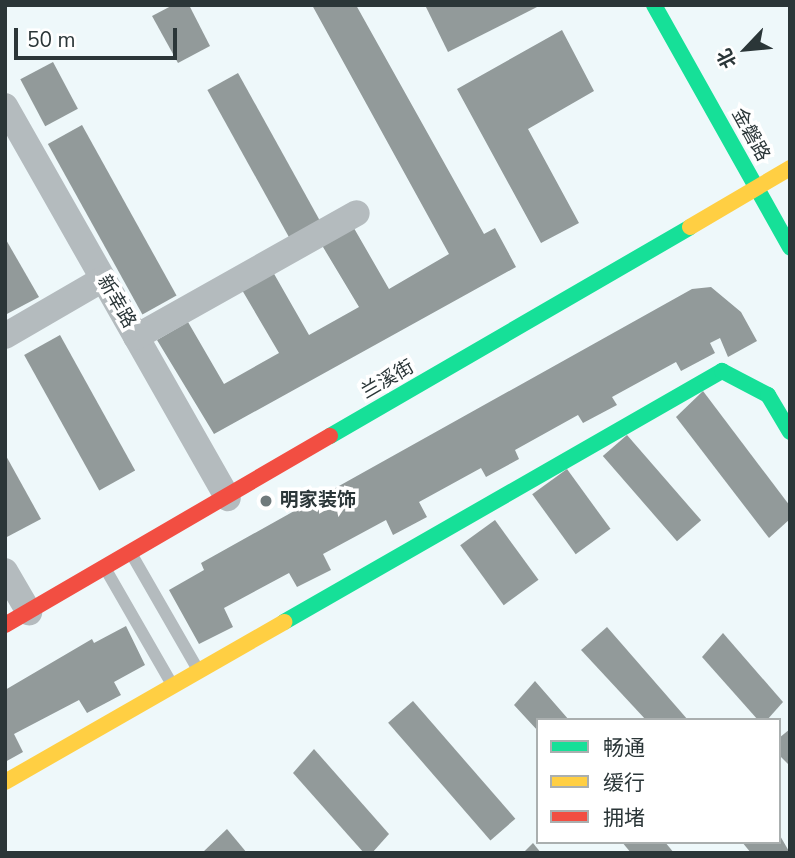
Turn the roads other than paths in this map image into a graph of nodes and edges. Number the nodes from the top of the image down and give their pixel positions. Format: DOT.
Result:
graph roads {
  1 [pos="654,5"];
  2 [pos="5,106"];
  3 [pos="790,168"];
  4 [pos="756,189"];
  5 [pos="357,213"];
  6 [pos="790,247"];
  7 [pos="103,279"];
  8 [pos="5,337"];
  9 [pos="136,337"];
  10 [pos="790,432"];
  11 [pos="228,498"];
  12 [pos="131,554"];
  13 [pos="105,568"];
  14 [pos="5,571"];
  15 [pos="29,611"];
  16 [pos="5,625"];
  17 [pos="198,670"];
  18 [pos="172,685"];
  19 [pos="5,782"];
  1 -- 4 [label="street, 金磐路"];
  2 -- 7 [label="street, 新幸路"];
  3 -- 4 [label="street, 兰溪街"];
  4 -- 6 [label="street, 金磐路"];
  4 -- 11 [label="street, 兰溪街"];
  5 -- 9 [label="street"];
  7 -- 8 [label="street"];
  7 -- 9 [label="street, 新幸路"];
  9 -- 11 [label="street, 新幸路"];
  10 -- 17 [label="street"];
  11 -- 12 [label="street, 兰溪街"];
  12 -- 13 [label="street, 兰溪街"];
  12 -- 17 [label="lane"];
  13 -- 15 [label="street, 兰溪街"];
  13 -- 18 [label="lane"];
  14 -- 15 [label="street"];
  15 -- 16 [label="street, 兰溪街"];
  17 -- 18 [label="street"];
  18 -- 19 [label="street"];
}
